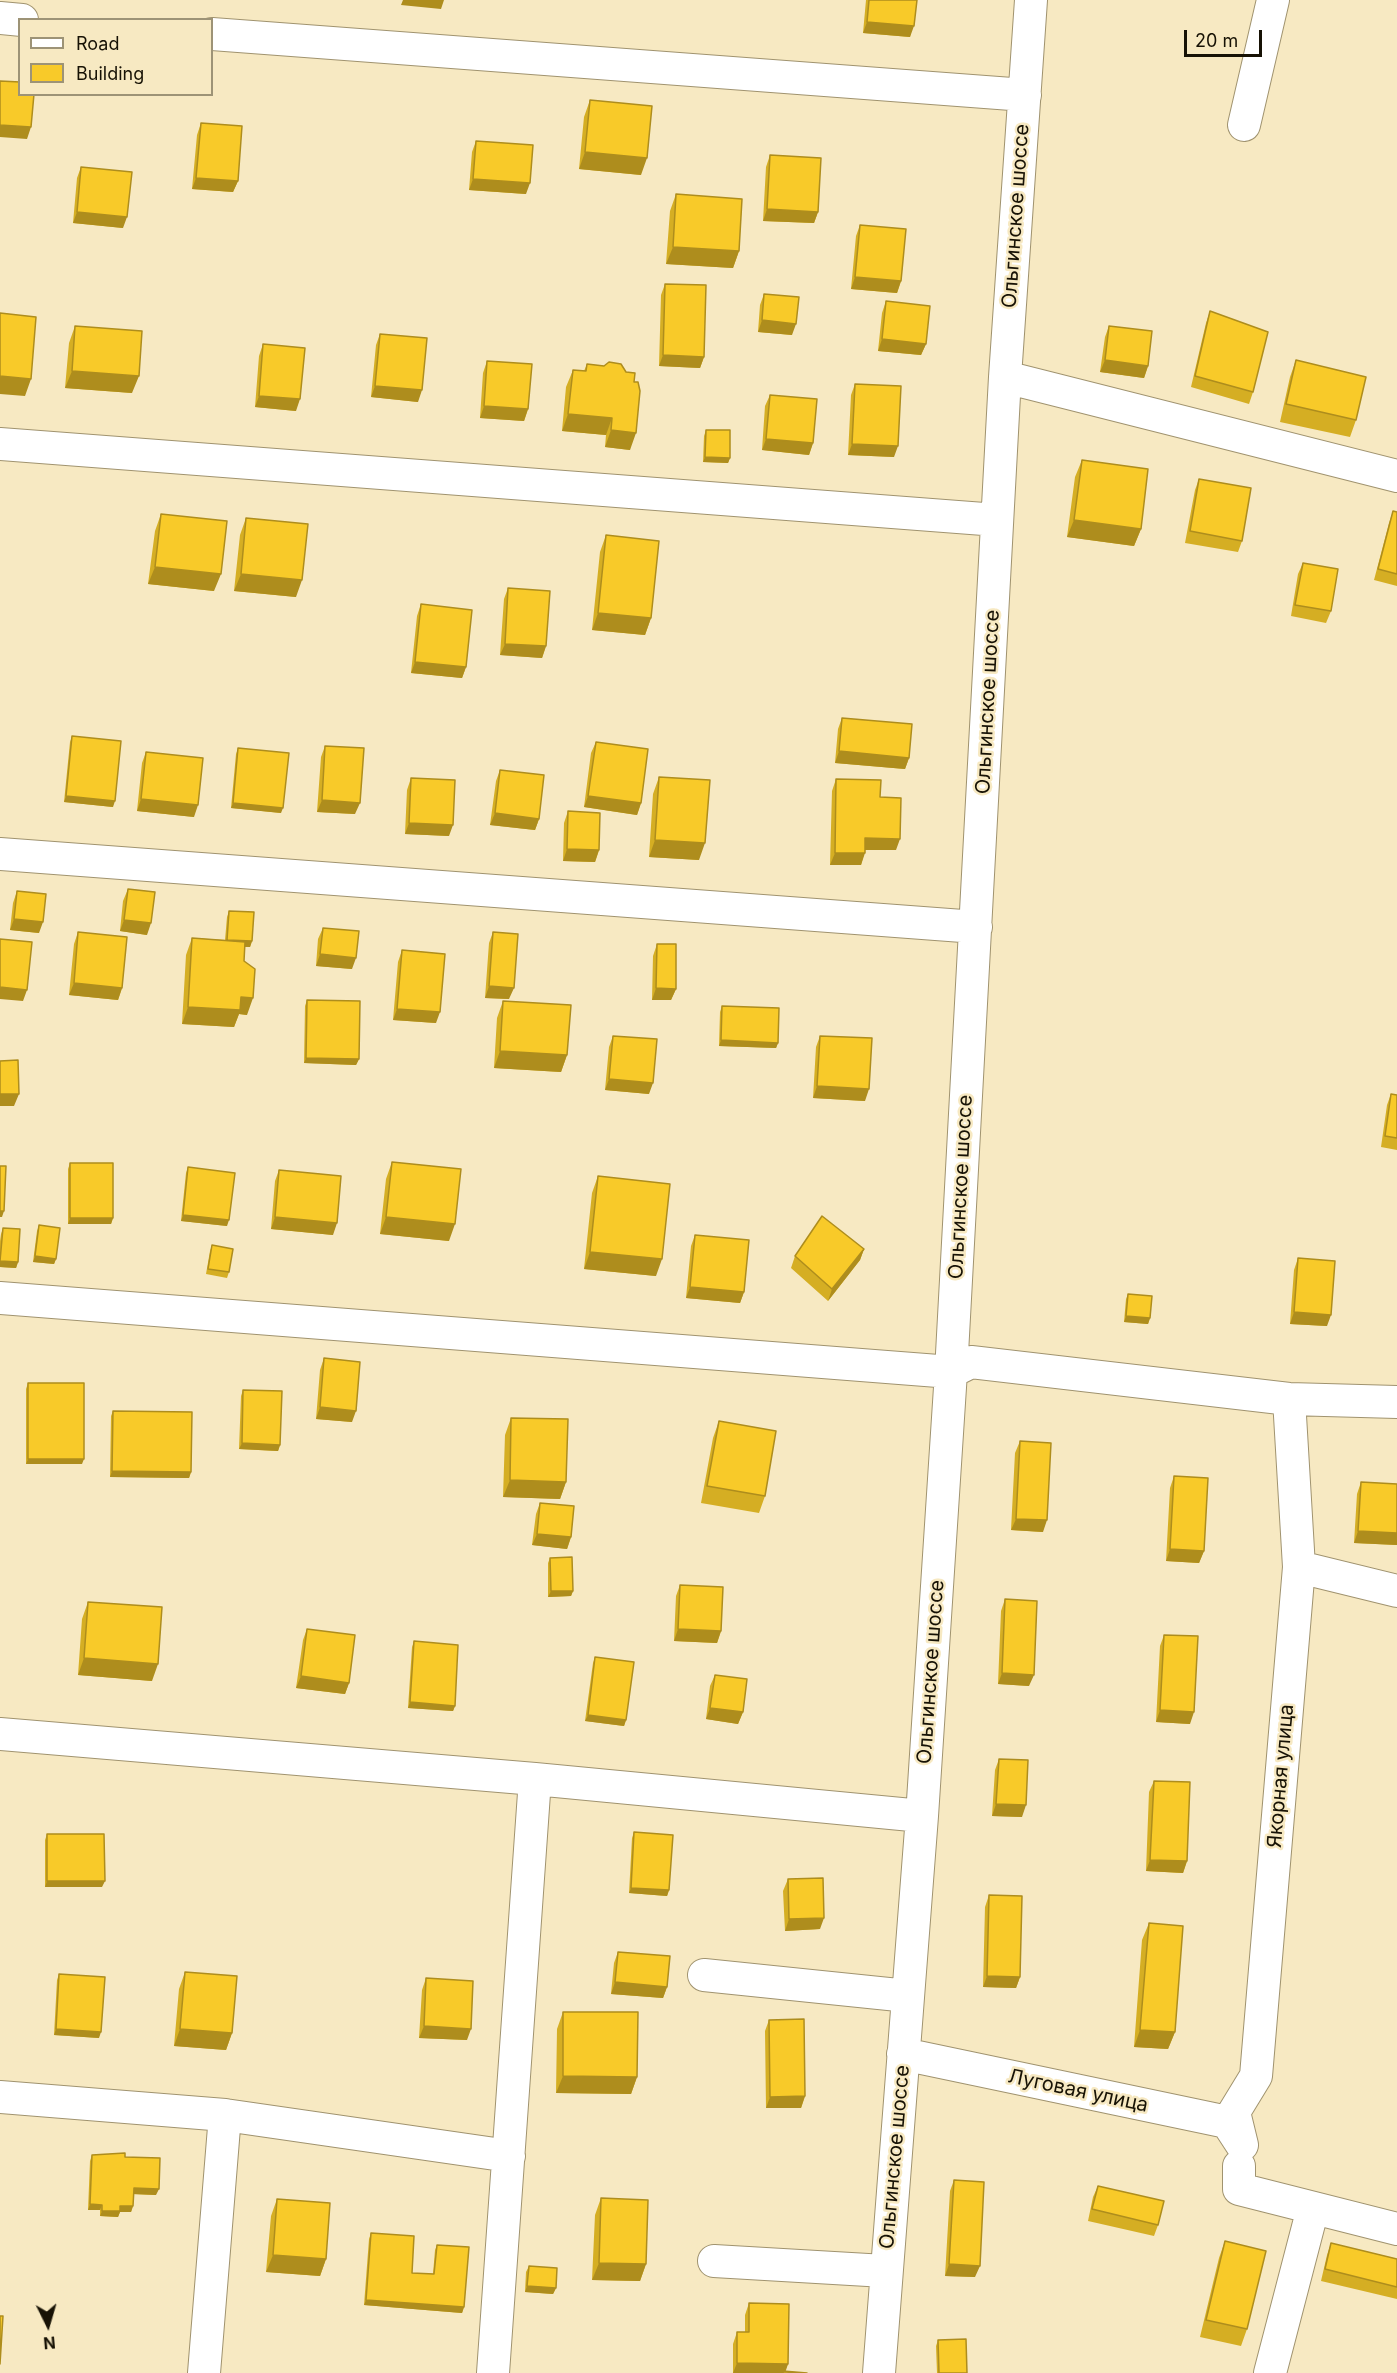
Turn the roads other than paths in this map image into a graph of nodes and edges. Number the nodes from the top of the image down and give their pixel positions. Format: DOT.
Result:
graph roads {
  1 [pos="1031,0"];
  2 [pos="1273,0"];
  3 [pos="0,18"];
  4 [pos="18,20"];
  5 [pos="213,34"];
  6 [pos="1025,95"];
  7 [pos="1244,125"];
  8 [pos="1005,377"];
  9 [pos="0,444"];
  10 [pos="1397,476"];
  11 [pos="997,520"];
  12 [pos="0,854"];
  13 [pos="976,927"];
  14 [pos="0,1298"];
  15 [pos="951,1372"];
  16 [pos="1289,1400"];
  17 [pos="1397,1402"];
  18 [pos="1299,1567"];
  19 [pos="1397,1591"];
  20 [pos="0,1734"];
  21 [pos="535,1779"];
  22 [pos="922,1816"];
  23 [pos="704,1975"];
  24 [pos="908,1996"];
  25 [pos="903,2055"];
  26 [pos="0,2097"];
  27 [pos="225,2115"];
  28 [pos="1240,2155"];
  29 [pos="509,2156"];
  30 [pos="1313,2208"];
  31 [pos="1397,2229"];
  32 [pos="714,2260"];
  33 [pos="885,2271"];
  34 [pos="204,2373"];
  35 [pos="493,2373"];
  36 [pos="879,2373"];
  37 [pos="1270,2373"];
  1 -- 6 [label="street, Ольгинское шоссе"];
  2 -- 7 [label="street"];
  3 -- 4 [label="street"];
  5 -- 6 [label="street"];
  6 -- 8 [label="street, Ольгинское шоссе"];
  8 -- 10 [label="street"];
  8 -- 11 [label="street, Ольгинское шоссе"];
  9 -- 11 [label="street"];
  11 -- 13 [label="street, Ольгинское шоссе"];
  12 -- 13 [label="street"];
  13 -- 15 [label="street, Ольгинское шоссе"];
  14 -- 15 [label="street"];
  15 -- 16 [label="street"];
  15 -- 22 [label="street, Ольгинское шоссе"];
  16 -- 17 [label="street"];
  16 -- 18 [label="street, Якорная улица"];
  18 -- 19 [label="street"];
  18 -- 28 [label="street, Якорная улица"];
  20 -- 21 [label="street"];
  21 -- 22 [label="street"];
  21 -- 29 [label="street"];
  22 -- 24 [label="street, Ольгинское шоссе"];
  23 -- 24 [label="street"];
  24 -- 25 [label="street, Ольгинское шоссе"];
  25 -- 28 [label="street, Луговая улица"];
  25 -- 33 [label="street, Ольгинское шоссе"];
  26 -- 27 [label="street"];
  27 -- 29 [label="street"];
  27 -- 34 [label="street"];
  28 -- 30 [label="street, Луговая улица"];
  29 -- 35 [label="street"];
  30 -- 31 [label="street, Луговая улица"];
  30 -- 37 [label="street"];
  32 -- 33 [label="street"];
  33 -- 36 [label="street, Ольгинское шоссе"];
}
